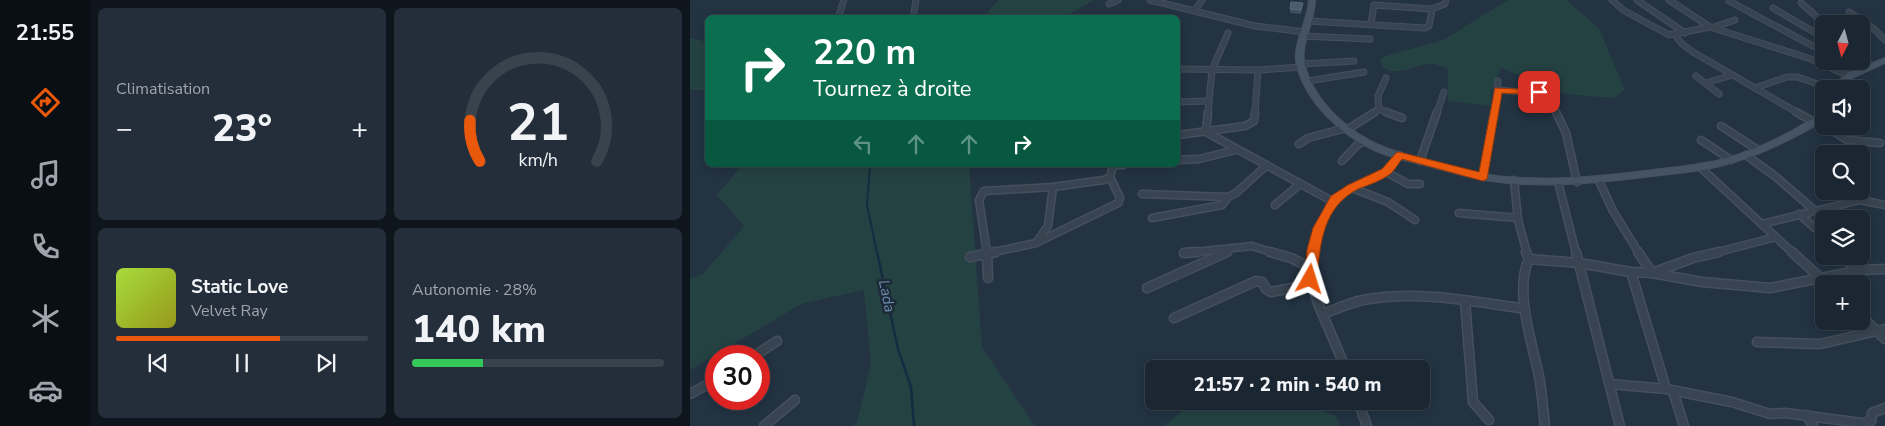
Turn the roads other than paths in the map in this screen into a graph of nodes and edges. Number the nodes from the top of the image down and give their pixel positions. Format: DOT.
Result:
graph roads {
  1 [pos="844,0"];
  2 [pos="916,0"];
  3 [pos="1118,0"];
  4 [pos="1152,0"];
  5 [pos="1202,0"];
  6 [pos="1312,0"];
  7 [pos="1411,0"];
  8 [pos="1446,0"];
  9 [pos="1612,0"];
  10 [pos="1637,0"];
  11 [pos="1670,0"];
  12 [pos="1729,1"];
  13 [pos="1801,3"];
  14 [pos="1110,4"];
  15 [pos="1412,6"];
  16 [pos="1773,8"];
  17 [pos="1195,10"];
  18 [pos="1432,10"];
  19 [pos="1849,12"];
  20 [pos="839,15"];
  21 [pos="914,15"];
  22 [pos="1815,16"];
  23 [pos="1735,20"];
  24 [pos="1309,21"];
  25 [pos="1371,23"];
  26 [pos="1712,27"];
  27 [pos="1870,29"];
  28 [pos="1875,30"];
  29 [pos="1228,33"];
  30 [pos="1685,33"];
  31 [pos="1815,33"];
  32 [pos="1303,34"];
  33 [pos="1675,35"];
  34 [pos="1370,39"];
  35 [pos="1885,40"];
  36 [pos="1815,47"];
  37 [pos="1885,60"];
  38 [pos="1354,61"];
  39 [pos="1301,66"];
  40 [pos="1870,66"];
  41 [pos="1180,69"];
  42 [pos="1212,70"];
  43 [pos="1258,70"];
  44 [pos="1860,70"];
  45 [pos="1364,72"];
  46 [pos="1732,75"];
  47 [pos="1696,76"];
  48 [pos="1849,76"];
  49 [pos="1386,78"];
  50 [pos="1845,80"];
  51 [pos="1498,81"];
  52 [pos="1308,82"];
  53 [pos="1706,83"];
  54 [pos="1815,84"];
  55 [pos="1755,88"];
  56 [pos="1498,90"];
  57 [pos="1444,92"];
  58 [pos="1719,94"];
  59 [pos="1207,101"];
  60 [pos="1180,102"];
  61 [pos="1379,109"];
  62 [pos="1402,118"];
  63 [pos="1815,119"];
  64 [pos="1815,125"];
  65 [pos="1721,126"];
  66 [pos="1347,128"];
  67 [pos="1206,132"];
  68 [pos="1180,134"];
  69 [pos="1840,135"];
  70 [pos="1701,140"];
  71 [pos="1364,141"];
  72 [pos="1880,143"];
  73 [pos="1299,144"];
  74 [pos="1236,150"];
  75 [pos="1758,150"];
  76 [pos="1399,155"];
  77 [pos="1746,155"];
  78 [pos="1180,160"];
  79 [pos="1731,160"];
  80 [pos="1342,161"];
  81 [pos="1420,161"];
  82 [pos="1267,165"];
  83 [pos="1112,167"];
  84 [pos="1700,167"];
  85 [pos="1386,172"];
  86 [pos="1110,177"];
  87 [pos="1483,177"];
  88 [pos="1514,180"];
  89 [pos="1599,181"];
  90 [pos="1558,182"];
  91 [pos="1577,182"];
  92 [pos="1300,184"];
  93 [pos="1420,184"];
  94 [pos="1053,187"];
  95 [pos="1352,188"];
  96 [pos="1142,194"];
  97 [pos="1228,197"];
  98 [pos="1332,201"];
  99 [pos="1885,204"];
  100 [pos="1275,205"];
  101 [pos="1814,210"];
  102 [pos="1459,212"];
  103 [pos="1799,214"];
  104 [pos="1152,218"];
  105 [pos="1518,218"];
  106 [pos="1415,220"];
  107 [pos="1762,224"];
  108 [pos="1815,228"];
  109 [pos="1776,237"];
  110 [pos="1036,243"];
  111 [pos="1235,249"];
  112 [pos="988,252"];
  113 [pos="1184,253"];
  114 [pos="970,257"];
  115 [pos="1529,259"];
  116 [pos="1579,262"];
  117 [pos="1851,265"];
  118 [pos="1311,268"];
  119 [pos="1885,270"];
  120 [pos="1631,272"];
  121 [pos="1856,272"];
  122 [pos="1652,273"];
  123 [pos="1817,275"];
  124 [pos="1846,275"];
  125 [pos="988,278"];
  126 [pos="1815,283"];
  127 [pos="1312,284"];
  128 [pos="1147,288"];
  129 [pos="1465,301"];
  130 [pos="1525,309"];
  131 [pos="1323,314"];
  132 [pos="1174,318"];
  133 [pos="1870,323"];
  134 [pos="1881,331"];
  135 [pos="1885,339"];
  136 [pos="777,341"];
  137 [pos="1757,342"];
  138 [pos="770,346"];
  139 [pos="1342,360"];
  140 [pos="1610,384"];
  141 [pos="705,386"];
  142 [pos="1669,390"];
  143 [pos="690,394"];
  144 [pos="795,400"];
  145 [pos="1885,408"];
  146 [pos="1361,410"];
  147 [pos="1807,415"];
  148 [pos="1489,420"];
  149 [pos="1873,424"];
  150 [pos="764,426"];
  151 [pos="1366,426"];
  152 [pos="1545,426"];
  153 [pos="1620,426"];
  154 [pos="1684,426"];
  155 [pos="1812,426"];
  1 -- 20 [label="street"];
  2 -- 21 [label="street"];
  3 -- 14 [label="street"];
  4 -- 17 [label="street"];
  5 -- 17 [label="street"];
  6 -- 24 [label="street"];
  7 -- 15 [label="street"];
  8 -- 18 [label="street"];
  9 -- 33 [label="street"];
  10 -- 30 [label="street"];
  11 -- 26 [label="street"];
  12 -- 36 [label="street"];
  13 -- 22 [label="street"];
  15 -- 18 [label="street"];
  15 -- 25 [label="street"];
  16 -- 31 [label="street"];
  17 -- 32 [label="street"];
  18 -- 25 [label="street"];
  19 -- 28 [label="street"];
  23 -- 26 [label="street"];
  24 -- 25 [label="street"];
  24 -- 32 [label="street"];
  26 -- 30 [label="street"];
  26 -- 48 [label="street"];
  27 -- 28 [label="street"];
  28 -- 35 [label="street"];
  29 -- 42 [label="street"];
  30 -- 33 [label="street"];
  32 -- 34 [label="street"];
  32 -- 39 [label="street"];
  33 -- 46 [label="street"];
  37 -- 40 [label="street"];
  38 -- 39 [label="street"];
  39 -- 43 [label="street"];
  39 -- 52 [label="street"];
  41 -- 42 [label="street"];
  42 -- 43 [label="street"];
  42 -- 59 [label="street"];
  43 -- 67 [label="street"];
  44 -- 48 [label="street"];
  45 -- 52 [label="street"];
  46 -- 53 [label="street"];
  46 -- 55 [label="street"];
  47 -- 53 [label="street"];
  48 -- 50 [label="street"];
  49 -- 61 [label="street"];
  51 -- 56 [label="street"];
  52 -- 66 [label="street"];
  53 -- 58 [label="street"];
  54 -- 55 [label="street"];
  55 -- 63 [label="street"];
  56 -- 87 [label="street"];
  56 -- 91 [label="street"];
  57 -- 81 [label="street"];
  59 -- 60 [label="street"];
  59 -- 67 [label="street"];
  61 -- 62 [label="street"];
  61 -- 66 [label="street"];
  64 -- 75 [label="street"];
  65 -- 75 [label="street"];
  66 -- 71 [label="street"];
  66 -- 73 [label="street"];
  67 -- 68 [label="street"];
  67 -- 74 [label="street"];
  69 -- 72 [label="street"];
  70 -- 79 [label="street"];
  71 -- 76 [label="street"];
  71 -- 80 [label="street"];
  74 -- 78 [label="street"];
  74 -- 82 [label="street"];
  75 -- 77 [label="street"];
  76 -- 81 [label="street"];
  76 -- 85 [label="street"];
  77 -- 79 [label="street"];
  77 -- 101 [label="street"];
  79 -- 84 [label="street"];
  81 -- 87 [label="street"];
  82 -- 92 [label="street"];
  82 -- 97 [label="street"];
  83 -- 86 [label="street"];
  84 -- 89 [label="street"];
  84 -- 107 [label="street"];
  85 -- 93 [label="street"];
  85 -- 95 [label="street"];
  86 -- 94 [label="street"];
  86 -- 110 [label="street"];
  87 -- 88 [label="street"];
  88 -- 90 [label="street"];
  88 -- 105 [label="street"];
  89 -- 91 [label="street"];
  89 -- 122 [label="street"];
  90 -- 91 [label="street"];
  90 -- 116 [label="street"];
  92 -- 98 [label="street"];
  92 -- 100 [label="street"];
  94 -- 110 [label="street"];
  94 -- 112 [label="street"];
  95 -- 98 [label="street"];
  95 -- 106 [label="street"];
  96 -- 97 [label="street"];
  97 -- 104 [label="street"];
  98 -- 118 [label="street"];
  99 -- 101 [label="street"];
  101 -- 103 [label="street"];
  102 -- 105 [label="street"];
  103 -- 107 [label="street"];
  103 -- 108 [label="street"];
  105 -- 115 [label="street"];
  107 -- 109 [label="street"];
  109 -- 122 [label="street"];
  109 -- 123 [label="street"];
  110 -- 112 [label="street"];
  111 -- 113 [label="street"];
  111 -- 118 [label="street"];
  111 -- 128 [label="street"];
  112 -- 114 [label="street"];
  112 -- 125 [label="street"];
  115 -- 116 [label="street"];
  115 -- 130 [label="street"];
  116 -- 120 [label="street"];
  116 -- 140 [label="street"];
  117 -- 121 [label="street"];
  118 -- 127 [label="street"];
  119 -- 121 [label="street"];
  120 -- 122 [label="street"];
  120 -- 142 [label="street"];
  121 -- 124 [label="street"];
  122 -- 126 [label="street"];
  127 -- 131 [label="street"];
  127 -- 132 [label="street"];
  129 -- 130 [label="street"];
  129 -- 131 [label="street"];
  129 -- 148 [label="street"];
  130 -- 152 [label="street"];
  131 -- 139 [label="street"];
  133 -- 134 [label="street"];
  134 -- 135 [label="street"];
  134 -- 137 [label="street"];
  136 -- 138 [label="street"];
  140 -- 142 [label="street"];
  140 -- 153 [label="street"];
  141 -- 143 [label="street"];
  142 -- 147 [label="street"];
  142 -- 154 [label="street"];
  144 -- 150 [label="street"];
  145 -- 149 [label="street"];
  146 -- 151 [label="street"];
  147 -- 149 [label="street"];
  147 -- 155 [label="street"];
}
